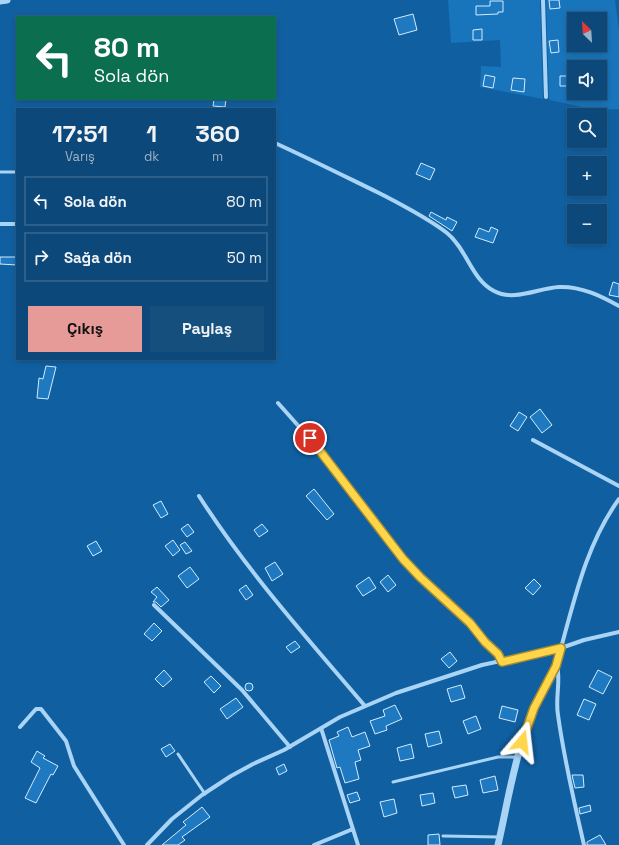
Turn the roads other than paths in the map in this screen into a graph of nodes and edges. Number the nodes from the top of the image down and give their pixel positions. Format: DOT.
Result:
graph roads {
  1 [pos="7,0"];
  2 [pos="543,0"];
  3 [pos="0,1"];
  4 [pos="546,97"];
  5 [pos="276,142"];
  6 [pos="0,172"];
  7 [pos="16,172"];
  8 [pos="0,224"];
  9 [pos="16,224"];
  10 [pos="619,306"];
  11 [pos="278,403"];
  12 [pos="534,440"];
  13 [pos="619,486"];
  14 [pos="199,496"];
  15 [pos="619,499"];
  16 [pos="154,605"];
  17 [pos="619,632"];
  18 [pos="561,648"];
  19 [pos="502,662"];
  20 [pos="556,666"];
  21 [pos="365,706"];
  22 [pos="20,728"];
  23 [pos="321,728"];
  24 [pos="290,747"];
  25 [pos="178,754"];
  26 [pos="518,757"];
  27 [pos="393,782"];
  28 [pos="205,794"];
  29 [pos="353,829"];
  30 [pos="443,836"];
  31 [pos="500,837"];
  32 [pos="149,844"];
  33 [pos="124,845"];
  34 [pos="314,845"];
  35 [pos="358,845"];
  36 [pos="498,845"];
  37 [pos="584,845"];
  1 -- 3 [label="street"];
  2 -- 4 [label="street"];
  5 -- 10 [label="street"];
  6 -- 7 [label="lane"];
  8 -- 9 [label="street"];
  11 -- 19 [label="street"];
  12 -- 13 [label="street"];
  14 -- 21 [label="street"];
  15 -- 18 [label="street"];
  16 -- 24 [label="street"];
  17 -- 18 [label="street"];
  18 -- 19 [label="street"];
  18 -- 20 [label="street"];
  19 -- 21 [label="street"];
  20 -- 26 [label="street"];
  20 -- 37 [label="street"];
  21 -- 23 [label="street"];
  22 -- 33 [label="street"];
  23 -- 24 [label="street"];
  23 -- 29 [label="street"];
  24 -- 28 [label="street"];
  25 -- 28 [label="lane"];
  26 -- 27 [label="lane"];
  26 -- 31 [label="street"];
  28 -- 32 [label="street"];
  29 -- 34 [label="street"];
  29 -- 35 [label="street"];
  30 -- 31 [label="lane"];
  31 -- 36 [label="street"];
}
